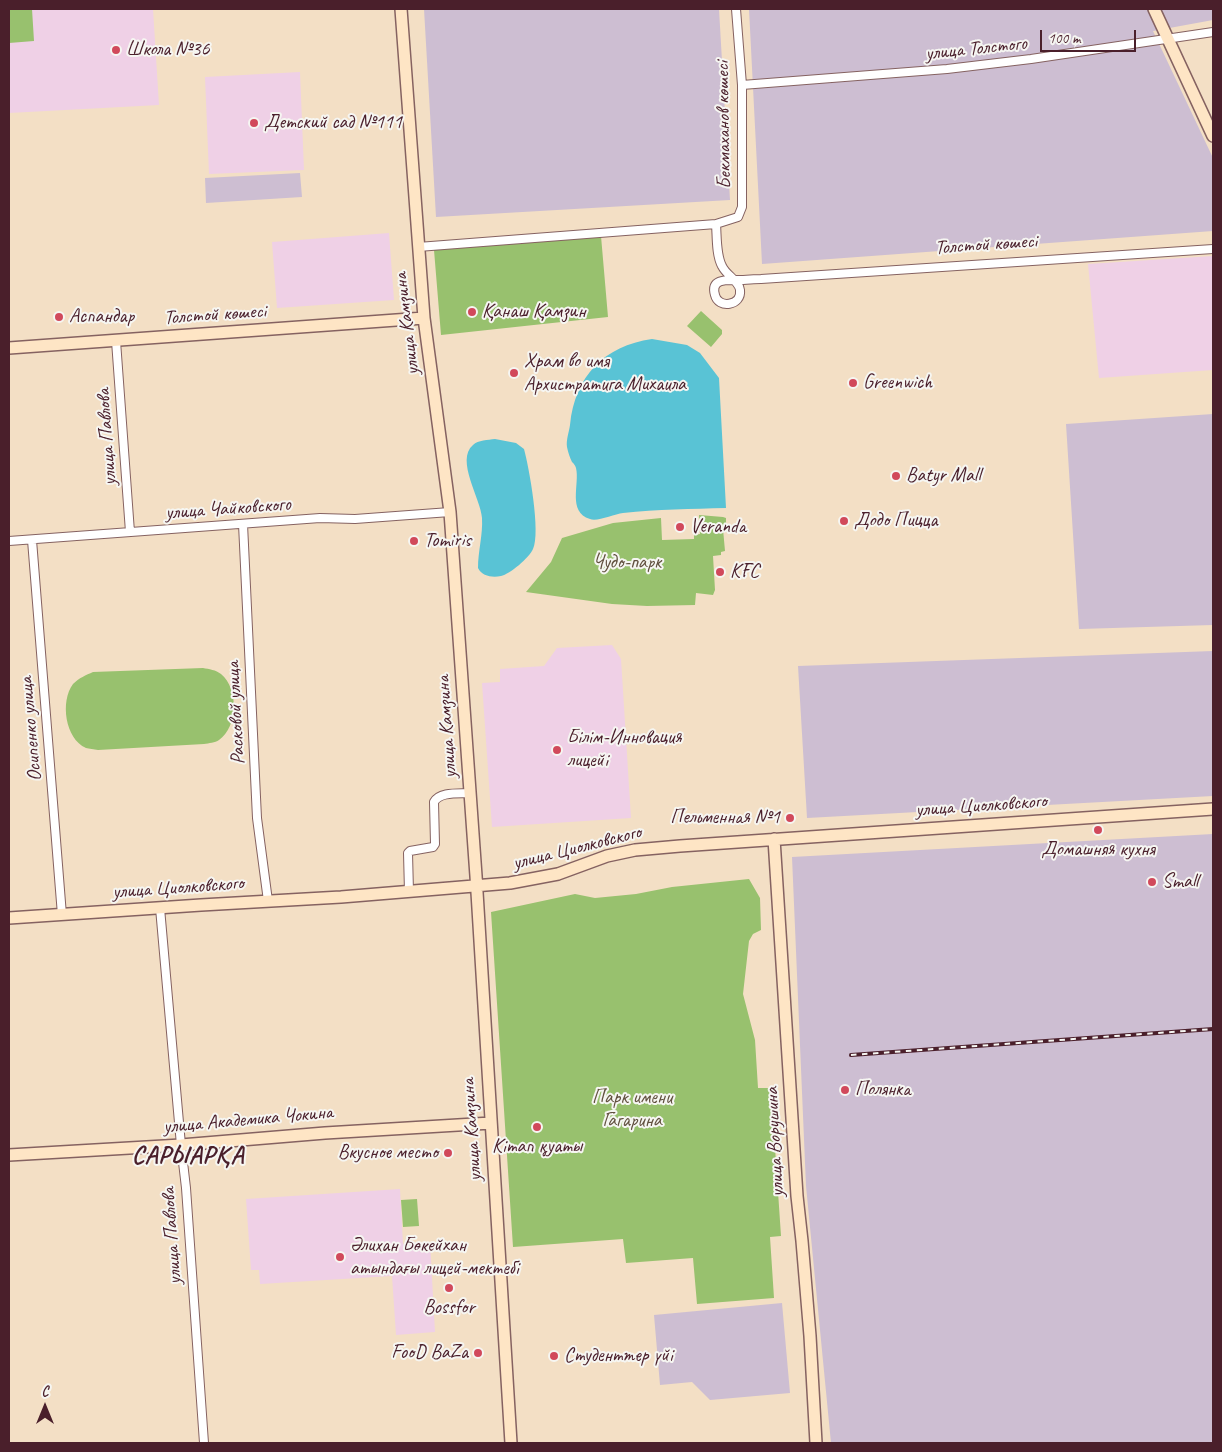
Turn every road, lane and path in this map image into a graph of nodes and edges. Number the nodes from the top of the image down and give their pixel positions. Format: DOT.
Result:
graph roads {
  1 [pos="401,9"];
  2 [pos="736,9"];
  3 [pos="1154,9"];
  4 [pos="1213,32"];
  5 [pos="1168,40"];
  6 [pos="742,85"];
  7 [pos="1213,136"];
  8 [pos="716,224"];
  9 [pos="418,247"];
  10 [pos="1213,249"];
  11 [pos="721,264"];
  12 [pos="761,279"];
  13 [pos="732,280"];
  14 [pos="716,284"];
  15 [pos="740,294"];
  16 [pos="424,318"];
  17 [pos="116,341"];
  18 [pos="9,348"];
  19 [pos="450,512"];
  20 [pos="244,524"];
  21 [pos="130,532"];
  22 [pos="32,540"];
  23 [pos="9,541"];
  24 [pos="471,793"];
  25 [pos="1213,809"];
  26 [pos="774,839"];
  27 [pos="477,887"];
  28 [pos="409,892"];
  29 [pos="268,901"];
  30 [pos="160,908"];
  31 [pos="62,915"];
  32 [pos="9,918"];
  33 [pos="491,1123"];
  34 [pos="180,1145"];
  35 [pos="9,1155"];
  36 [pos="204,1443"];
  37 [pos="511,1443"];
  38 [pos="816,1443"];
  1 -- 9 [label="main road, улица Камзина"];
  2 -- 6 [label="street, Бекмаханов көшесі"];
  3 -- 5 [label="main road"];
  4 -- 5 [label="street, улица Толстого"];
  5 -- 6 [label="street, улица Толстого"];
  5 -- 7 [label="main road"];
  6 -- 8 [label="street, Бекмаханов көшесі"];
  8 -- 9 [label="street"];
  8 -- 11 [label="street"];
  9 -- 16 [label="main road, улица Камзина"];
  10 -- 12 [label="street, Толстой көшесі"];
  11 -- 13 [label="street"];
  11 -- 14 [label="street"];
  12 -- 13 [label="street"];
  12 -- 15 [label="street"];
  13 -- 14 [label="street"];
  13 -- 15 [label="street"];
  14 -- 15 [label="street"];
  16 -- 17 [label="main road, Толстой көшесі"];
  16 -- 19 [label="main road, улица Камзина"];
  17 -- 18 [label="main road, Толстой көшесі"];
  17 -- 21 [label="street, улица Павлова"];
  19 -- 20 [label="street, улица Чайковского"];
  19 -- 24 [label="main road, улица Камзина"];
  20 -- 21 [label="street, улица Чайковского"];
  20 -- 29 [label="street, Расковой улица"];
  21 -- 22 [label="street, улица Чайковского"];
  22 -- 23 [label="street, улица Чайковского"];
  22 -- 31 [label="street, Осипенко улица"];
  24 -- 27 [label="main road, улица Камзина"];
  24 -- 28 [label="street"];
  25 -- 26 [label="main road, улица Циолковского"];
  26 -- 27 [label="main road, улица Циолковского"];
  26 -- 38 [label="main road, улица Ворушина"];
  27 -- 28 [label="main road, улица Циолковского"];
  27 -- 33 [label="main road, улица Камзина"];
  28 -- 29 [label="main road, улица Циолковского"];
  29 -- 30 [label="main road, улица Циолковского"];
  30 -- 31 [label="main road, улица Циолковского"];
  30 -- 34 [label="street, улица Павлова"];
  31 -- 32 [label="main road, улица Циолковского"];
  33 -- 34 [label="main road, улица Академика Чокина"];
  33 -- 37 [label="main road, улица Камзина"];
  34 -- 35 [label="main road, улица Академика Чокина"];
  34 -- 36 [label="street, улица Павлова"];
}
